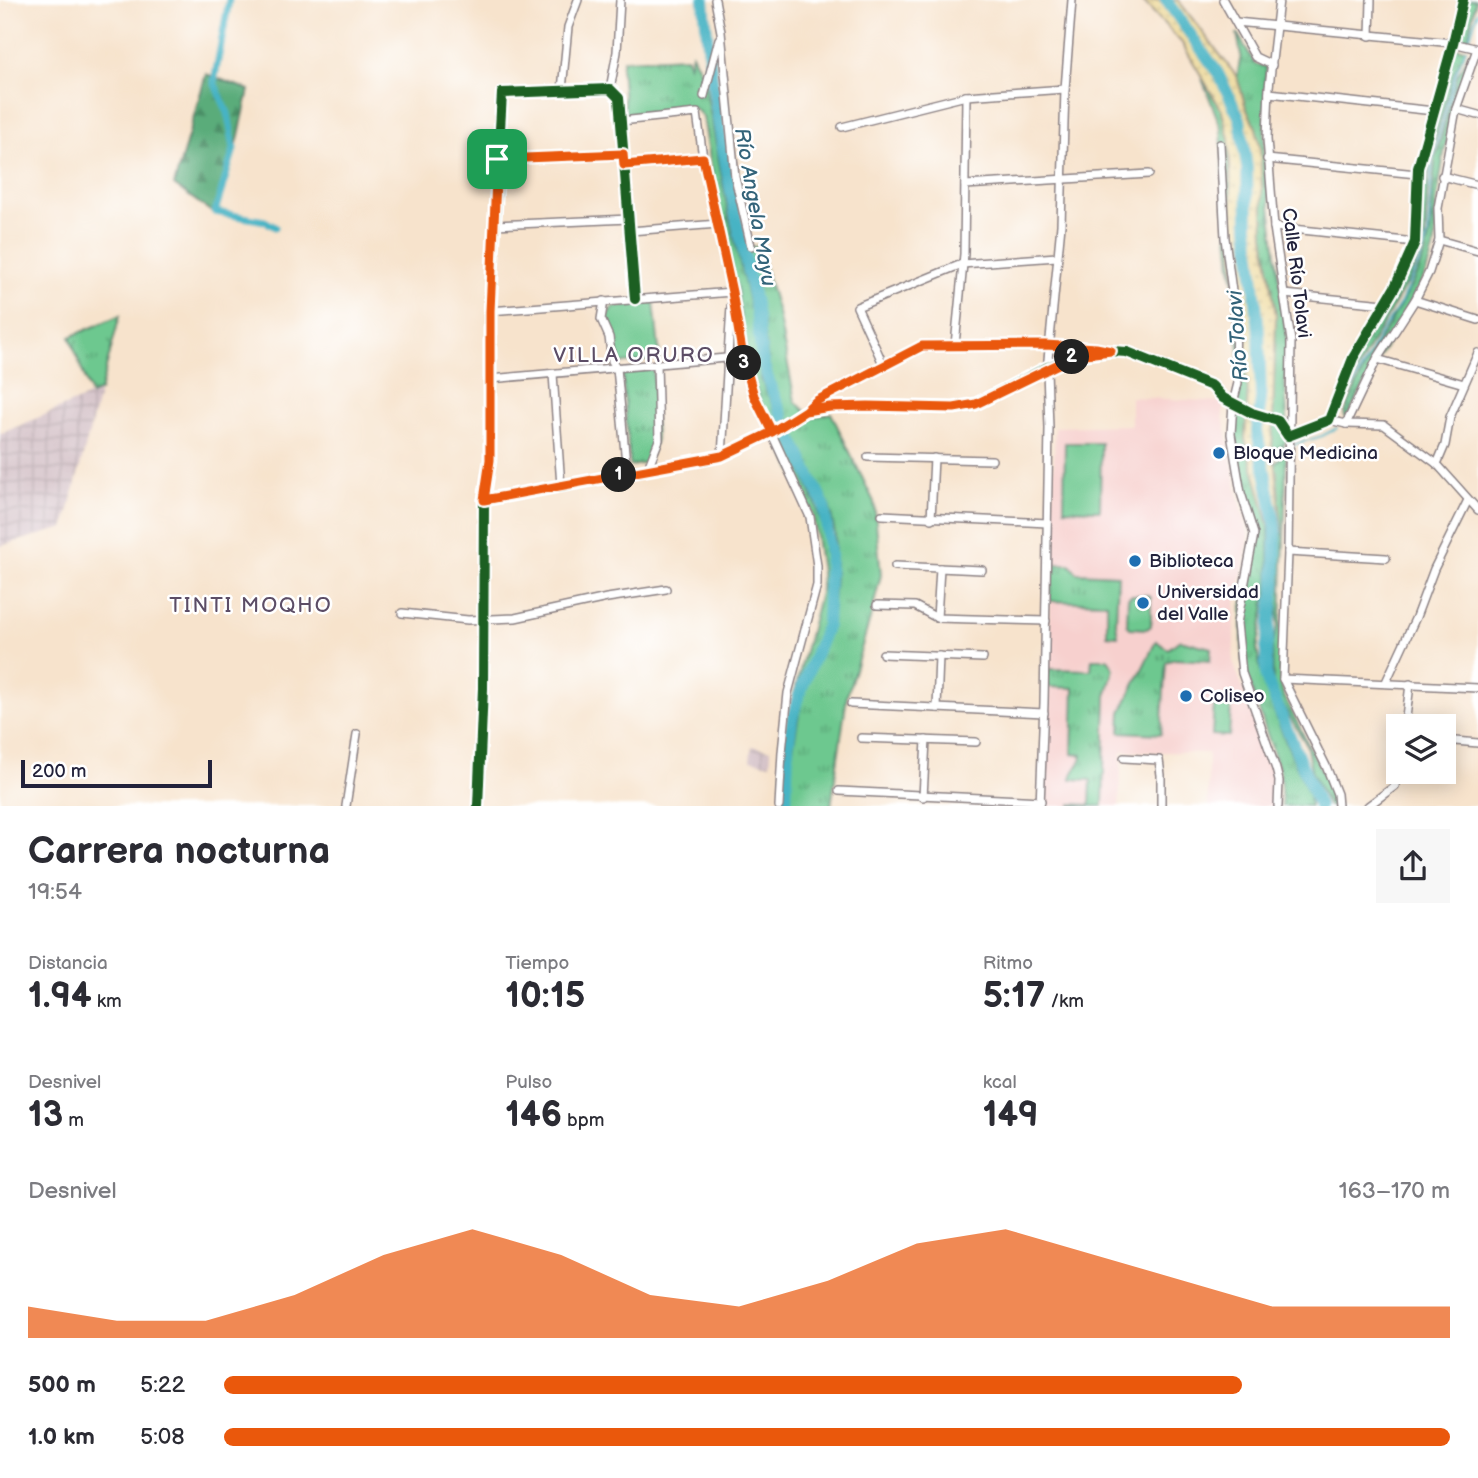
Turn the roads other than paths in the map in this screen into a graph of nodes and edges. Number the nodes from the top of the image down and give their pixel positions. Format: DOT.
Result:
graph roads {
  1 [pos="578,0"];
  2 [pos="620,0"];
  3 [pos="715,0"];
  4 [pos="1072,0"];
  5 [pos="1223,0"];
  6 [pos="1279,0"];
  7 [pos="1371,0"];
  8 [pos="1463,0"];
  9 [pos="1236,22"];
  10 [pos="1277,27"];
  11 [pos="721,32"];
  12 [pos="1370,36"];
  13 [pos="1453,43"];
  14 [pos="1472,48"];
  15 [pos="1272,65"];
  16 [pos="610,89"];
  17 [pos="1065,89"];
  18 [pos="562,90"];
  19 [pos="1269,93"];
  20 [pos="704,96"];
  21 [pos="965,96"];
  22 [pos="1456,109"];
  23 [pos="1434,111"];
  24 [pos="1478,115"];
  25 [pos="621,121"];
  26 [pos="842,127"];
  27 [pos="1220,144"];
  28 [pos="623,154"];
  29 [pos="703,158"];
  30 [pos="497,159"];
  31 [pos="1267,159"];
  32 [pos="624,165"];
  33 [pos="1149,174"];
  34 [pos="1417,174"];
  35 [pos="1442,176"];
  36 [pos="1062,180"];
  37 [pos="1478,185"];
  38 [pos="965,186"];
  39 [pos="629,219"];
  40 [pos="718,224"];
  41 [pos="494,225"];
  42 [pos="1274,227"];
  43 [pos="630,231"];
  44 [pos="1439,240"];
  45 [pos="1415,242"];
  46 [pos="751,246"];
  47 [pos="1478,251"];
  48 [pos="1057,257"];
  49 [pos="962,264"];
  50 [pos="732,292"];
  51 [pos="1284,294"];
  52 [pos="635,299"];
  53 [pos="1415,300"];
  54 [pos="604,301"];
  55 [pos="1384,304"];
  56 [pos="490,311"];
  57 [pos="1478,320"];
  58 [pos="955,345"];
  59 [pos="1050,345"];
  60 [pos="1111,351"];
  61 [pos="1478,354"];
  62 [pos="726,358"];
  63 [pos="1377,359"];
  64 [pos="657,364"];
  65 [pos="884,366"];
  66 [pos="1048,367"];
  67 [pos="617,368"];
  68 [pos="553,374"];
  69 [pos="490,379"];
  70 [pos="1464,384"];
  71 [pos="1233,402"];
  72 [pos="805,411"];
  73 [pos="1329,420"];
  74 [pos="1346,424"];
  75 [pos="772,432"];
  76 [pos="1288,436"];
  77 [pos="722,456"];
  78 [pos="868,457"];
  79 [pos="934,458"];
  80 [pos="992,460"];
  81 [pos="1437,464"];
  82 [pos="648,468"];
  83 [pos="627,474"];
  84 [pos="561,486"];
  85 [pos="484,500"];
  86 [pos="1468,500"];
  87 [pos="1478,510"];
  88 [pos="882,515"];
  89 [pos="932,519"];
  90 [pos="1047,523"];
  91 [pos="1288,552"];
  92 [pos="1386,558"];
  93 [pos="895,566"];
  94 [pos="940,568"];
  95 [pos="982,570"];
  96 [pos="666,589"];
  97 [pos="877,605"];
  98 [pos="402,613"];
  99 [pos="937,618"];
  100 [pos="482,619"];
  101 [pos="1046,621"];
  102 [pos="883,654"];
  103 [pos="939,656"];
  104 [pos="983,658"];
  105 [pos="1283,679"];
  106 [pos="1386,682"];
  107 [pos="1410,684"];
  108 [pos="1478,688"];
  109 [pos="851,704"];
  110 [pos="937,708"];
  111 [pos="1044,713"];
  112 [pos="1406,714"];
  113 [pos="357,734"];
  114 [pos="861,738"];
  115 [pos="926,740"];
  116 [pos="1456,741"];
  117 [pos="976,742"];
  118 [pos="1478,743"];
  119 [pos="1124,758"];
  120 [pos="1395,784"];
  121 [pos="839,791"];
  122 [pos="923,797"];
  123 [pos="1040,803"];
  124 [pos="346,806"];
  125 [pos="478,806"];
  126 [pos="779,806"];
  127 [pos="1161,806"];
  128 [pos="1278,806"];
  129 [pos="1338,806"];
  130 [pos="1368,806"];
  1 -- 18 [label="street"];
  2 -- 16 [label="street"];
  3 -- 11 [label="street"];
  4 -- 17 [label="street"];
  5 -- 9 [label="street"];
  6 -- 10 [label="street, Calle Río Tolavi"];
  7 -- 12 [label="street"];
  8 -- 13 [label="street"];
  9 -- 10 [label="street"];
  9 -- 15 [label="street"];
  10 -- 12 [label="street"];
  10 -- 15 [label="street, Calle Río Tolavi"];
  11 -- 20 [label="street"];
  11 -- 46 [label="street"];
  12 -- 13 [label="street"];
  13 -- 14 [label="street"];
  13 -- 23 [label="street"];
  14 -- 22 [label="street"];
  15 -- 19 [label="street, Calle Río Tolavi"];
  16 -- 18 [label="street"];
  16 -- 25 [label="street"];
  17 -- 21 [label="street"];
  17 -- 36 [label="street"];
  18 -- 30 [label="street"];
  19 -- 23 [label="street"];
  19 -- 31 [label="street, Calle Río Tolavi"];
  21 -- 26 [label="street"];
  21 -- 38 [label="street"];
  22 -- 24 [label="street"];
  22 -- 35 [label="street"];
  23 -- 34 [label="street"];
  25 -- 28 [label="street"];
  25 -- 29 [label="street"];
  27 -- 71 [label="street"];
  28 -- 30 [label="street"];
  28 -- 32 [label="street"];
  29 -- 32 [label="street"];
  29 -- 40 [label="street"];
  30 -- 41 [label="street"];
  31 -- 34 [label="street"];
  31 -- 42 [label="street, Calle Río Tolavi"];
  32 -- 39 [label="street"];
  33 -- 36 [label="street"];
  34 -- 45 [label="street"];
  35 -- 37 [label="street"];
  35 -- 44 [label="street"];
  36 -- 38 [label="street"];
  36 -- 48 [label="street"];
  38 -- 49 [label="street"];
  39 -- 41 [label="street"];
  39 -- 43 [label="street"];
  40 -- 43 [label="street"];
  40 -- 50 [label="street"];
  41 -- 56 [label="street"];
  42 -- 45 [label="street"];
  42 -- 51 [label="street, Calle Río Tolavi"];
  43 -- 52 [label="street"];
  44 -- 47 [label="street"];
  44 -- 53 [label="street"];
  45 -- 55 [label="street"];
  48 -- 49 [label="street"];
  48 -- 59 [label="street"];
  49 -- 58 [label="street"];
  49 -- 65 [label="street"];
  50 -- 52 [label="street"];
  50 -- 62 [label="street"];
  50 -- 75 [label="street"];
  51 -- 55 [label="street"];
  51 -- 76 [label="street, Calle Río Tolavi"];
  52 -- 54 [label="street"];
  53 -- 57 [label="street"];
  53 -- 63 [label="street"];
  54 -- 56 [label="street"];
  54 -- 67 [label="street"];
  55 -- 73 [label="street"];
  56 -- 69 [label="street"];
  58 -- 59 [label="street"];
  58 -- 65 [label="street"];
  59 -- 60 [label="street"];
  59 -- 66 [label="street"];
  60 -- 66 [label="street"];
  60 -- 71 [label="street"];
  61 -- 70 [label="street"];
  62 -- 64 [label="street"];
  62 -- 77 [label="street"];
  63 -- 70 [label="street"];
  63 -- 74 [label="street"];
  64 -- 67 [label="street"];
  64 -- 82 [label="street"];
  65 -- 72 [label="street"];
  66 -- 72 [label="street"];
  66 -- 90 [label="street"];
  67 -- 68 [label="street"];
  67 -- 83 [label="street"];
  68 -- 69 [label="street"];
  68 -- 84 [label="street"];
  69 -- 85 [label="street"];
  70 -- 81 [label="street"];
  71 -- 76 [label="street"];
  71 -- 128 [label="street"];
  72 -- 75 [label="street"];
  73 -- 74 [label="street"];
  73 -- 76 [label="street"];
  74 -- 81 [label="street"];
  75 -- 77 [label="street"];
  75 -- 126 [label="street"];
  76 -- 91 [label="street, Calle Río Tolavi"];
  77 -- 82 [label="street"];
  78 -- 79 [label="street"];
  79 -- 80 [label="street"];
  79 -- 89 [label="street"];
  81 -- 86 [label="street"];
  82 -- 83 [label="street"];
  83 -- 84 [label="street"];
  84 -- 85 [label="street"];
  85 -- 100 [label="street"];
  86 -- 87 [label="street"];
  86 -- 106 [label="street"];
  88 -- 89 [label="street"];
  89 -- 90 [label="street"];
  90 -- 101 [label="street"];
  91 -- 92 [label="street"];
  91 -- 105 [label="street, Calle Río Tolavi"];
  93 -- 94 [label="street"];
  94 -- 95 [label="street"];
  94 -- 99 [label="street"];
  96 -- 100 [label="street"];
  97 -- 99 [label="street"];
  98 -- 100 [label="street"];
  99 -- 101 [label="street"];
  100 -- 125 [label="street"];
  101 -- 111 [label="street"];
  102 -- 103 [label="street"];
  103 -- 104 [label="street"];
  103 -- 110 [label="street"];
  105 -- 106 [label="street"];
  105 -- 129 [label="street, Calle Río Tolavi"];
  106 -- 107 [label="street"];
  107 -- 108 [label="street"];
  107 -- 112 [label="street"];
  109 -- 110 [label="street"];
  110 -- 111 [label="street"];
  111 -- 123 [label="street"];
  113 -- 124 [label="street"];
  114 -- 115 [label="street"];
  115 -- 117 [label="street"];
  115 -- 122 [label="street"];
  116 -- 118 [label="street"];
  119 -- 127 [label="street"];
  120 -- 130 [label="street"];
  121 -- 122 [label="street"];
  122 -- 123 [label="street"];
}
